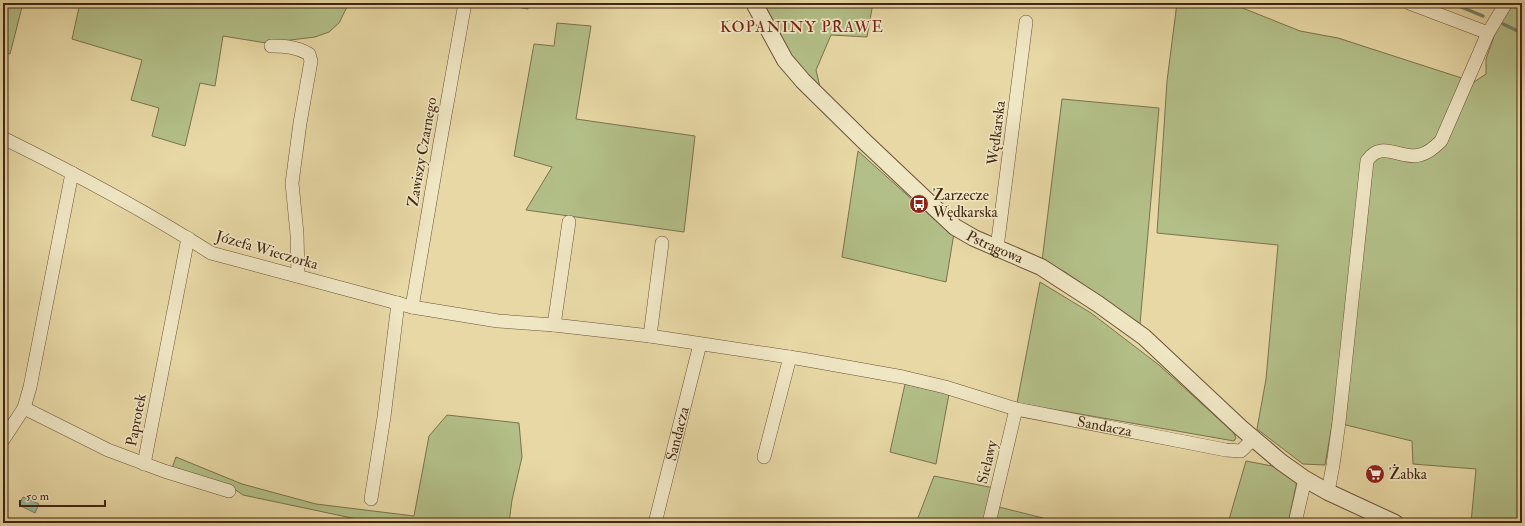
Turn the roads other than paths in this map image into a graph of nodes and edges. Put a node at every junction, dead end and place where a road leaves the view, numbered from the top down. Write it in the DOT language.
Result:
graph roads {
  1 [pos="465,3"];
  2 [pos="754,3"];
  3 [pos="1409,3"];
  4 [pos="1506,3"];
  5 [pos="1026,22"];
  6 [pos="1488,33"];
  7 [pos="271,46"];
  8 [pos="3,138"];
  9 [pos="72,173"];
  10 [pos="569,222"];
  11 [pos="188,238"];
  12 [pos="662,243"];
  13 [pos="997,248"];
  14 [pos="298,276"];
  15 [pos="398,303"];
  16 [pos="412,307"];
  17 [pos="498,321"];
  18 [pos="554,324"];
  19 [pos="650,336"];
  20 [pos="700,344"];
  21 [pos="790,357"];
  22 [pos="24,408"];
  23 [pos="1016,409"];
  24 [pos="1254,439"];
  25 [pos="3,440"];
  26 [pos="764,457"];
  27 [pos="144,464"];
  28 [pos="1305,479"];
  29 [pos="229,491"];
  30 [pos="1328,492"];
  31 [pos="371,499"];
  32 [pos="655,523"];
  33 [pos="989,523"];
  34 [pos="1295,523"];
  35 [pos="1395,523"];
  1 -- 16 [label="street, Zawiszy Czarnego"];
  2 -- 13 [label="street, Pstrągowa"];
  3 -- 6 [label="street"];
  4 -- 6 [label="street"];
  5 -- 13 [label="street, Wędkarska"];
  6 -- 30 [label="street"];
  7 -- 14 [label="street"];
  8 -- 9 [label="street, Józefa Wieczorka"];
  9 -- 11 [label="street, Józefa Wieczorka"];
  9 -- 22 [label="street"];
  10 -- 18 [label="street"];
  11 -- 14 [label="street, Józefa Wieczorka"];
  11 -- 27 [label="street, Paprotek"];
  12 -- 19 [label="street"];
  13 -- 24 [label="street, Pstrągowa"];
  14 -- 15 [label="street, Józefa Wieczorka"];
  15 -- 16 [label="street, Józefa Wieczorka"];
  15 -- 31 [label="street"];
  16 -- 17 [label="street, Józefa Wieczorka"];
  17 -- 18 [label="street, Sandacza"];
  18 -- 19 [label="street, Sandacza"];
  19 -- 20 [label="street, Sandacza"];
  20 -- 21 [label="street, Sandacza"];
  20 -- 32 [label="street, Sandacza"];
  21 -- 23 [label="street, Sandacza"];
  21 -- 26 [label="street"];
  22 -- 25 [label="street"];
  22 -- 27 [label="street, Paprotek"];
  23 -- 24 [label="street, Sandacza"];
  23 -- 33 [label="street, Sielawy"];
  24 -- 28 [label="street"];
  27 -- 29 [label="street"];
  28 -- 30 [label="street"];
  28 -- 34 [label="street"];
  30 -- 35 [label="street"];
}
